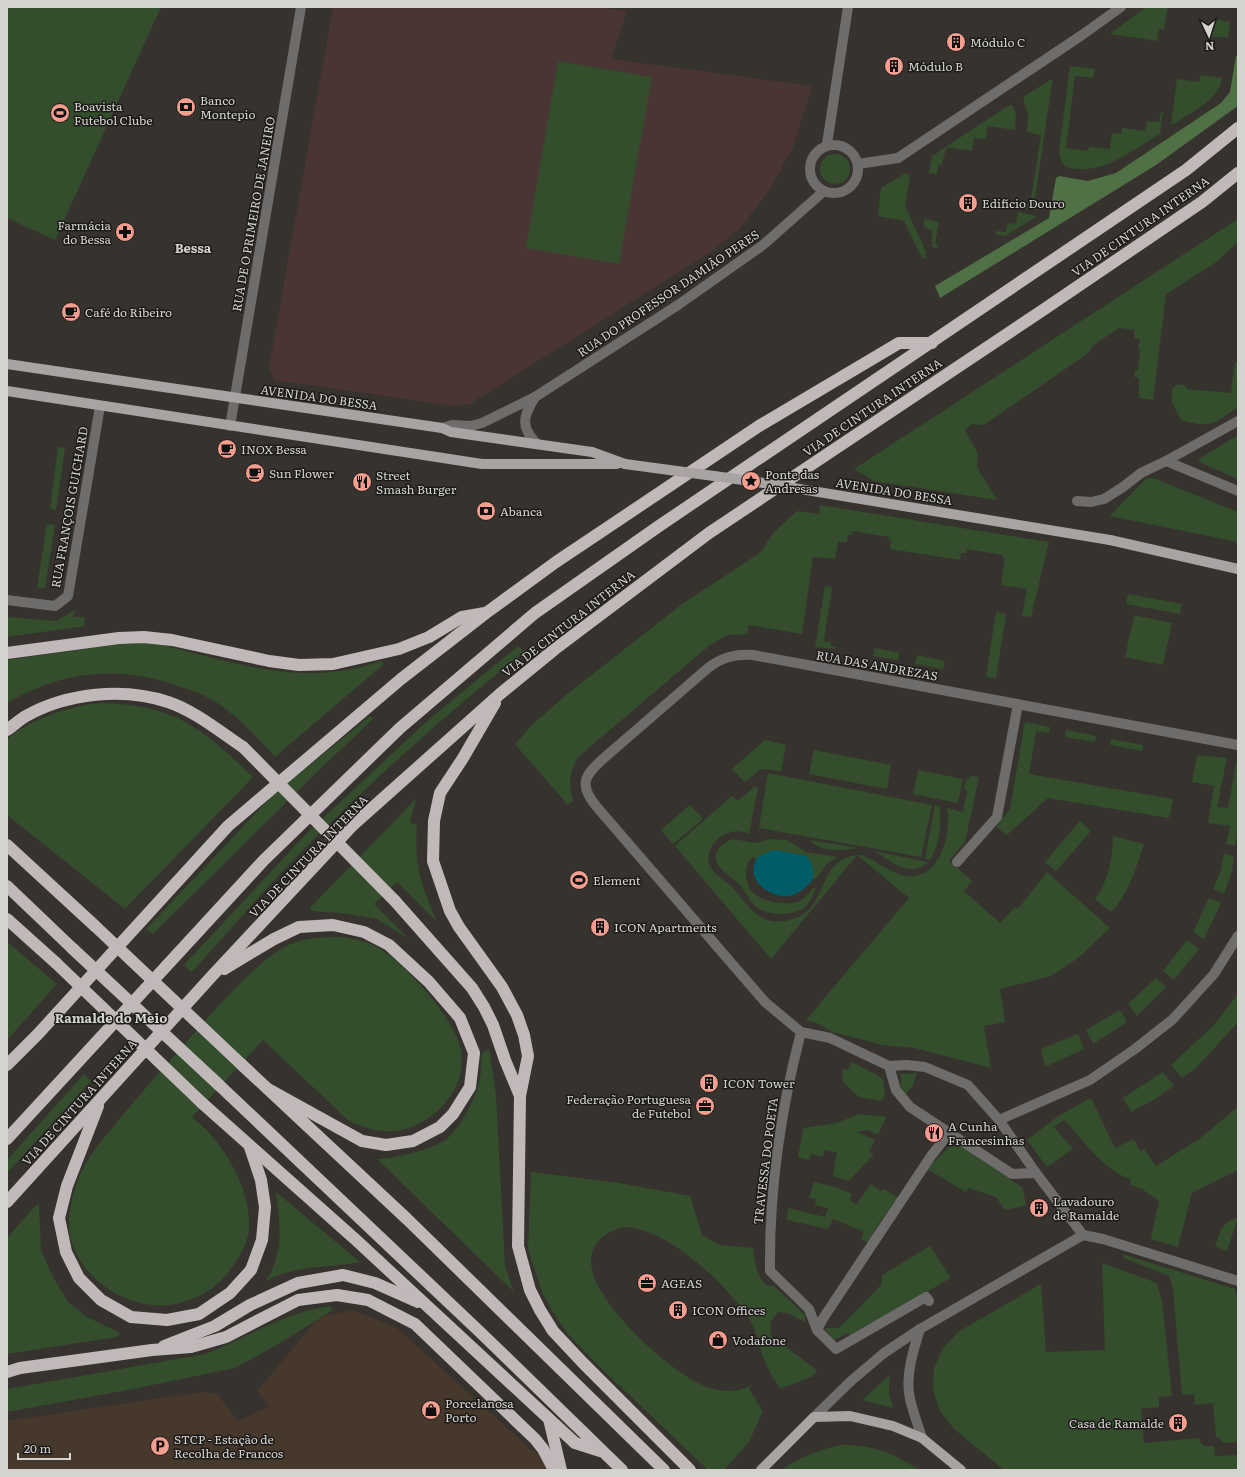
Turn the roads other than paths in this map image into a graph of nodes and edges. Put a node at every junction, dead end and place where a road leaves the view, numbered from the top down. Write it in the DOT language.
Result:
graph roads {
  1 [pos="301,7"];
  2 [pos="848,7"];
  3 [pos="1121,7"];
  4 [pos="1238,128"];
  5 [pos="827,144"];
  6 [pos="858,164"];
  7 [pos="1238,173"];
  8 [pos="824,191"];
  9 [pos="932,343"];
  10 [pos="7,364"];
  11 [pos="7,391"];
  12 [pos="535,397"];
  13 [pos="235,398"];
  14 [pos="100,406"];
  15 [pos="1238,421"];
  16 [pos="230,426"];
  17 [pos="442,428"];
  18 [pos="537,444"];
  19 [pos="1166,461"];
  20 [pos="625,464"];
  21 [pos="1238,491"];
  22 [pos="1077,501"];
  23 [pos="1238,569"];
  24 [pos="7,600"];
  25 [pos="486,613"];
  26 [pos="7,653"];
  27 [pos="500,694"];
  28 [pos="1018,704"];
  29 [pos="7,730"];
  30 [pos="1238,745"];
  31 [pos="8,846"];
  32 [pos="957,862"];
  33 [pos="7,886"];
  34 [pos="7,919"];
  35 [pos="7,927"];
  36 [pos="22,933"];
  37 [pos="1238,936"];
  38 [pos="211,977"];
  39 [pos="801,1032"];
  40 [pos="7,1065"];
  41 [pos="889,1066"];
  42 [pos="268,1089"];
  43 [pos="520,1096"];
  44 [pos="100,1100"];
  45 [pos="999,1120"];
  46 [pos="949,1133"];
  47 [pos="7,1138"];
  48 [pos="250,1146"];
  49 [pos="1036,1173"];
  50 [pos="7,1202"];
  51 [pos="1083,1235"];
  52 [pos="1238,1280"];
  53 [pos="929,1301"];
  54 [pos="426,1305"];
  55 [pos="920,1329"];
  56 [pos="817,1330"];
  57 [pos="152,1350"];
  58 [pos="7,1372"];
  59 [pos="814,1417"];
  60 [pos="549,1419"];
  61 [pos="922,1438"];
  62 [pos="642,1448"];
  63 [pos="602,1451"];
  64 [pos="554,1470"];
  65 [pos="561,1470"];
  66 [pos="622,1470"];
  67 [pos="664,1470"];
  68 [pos="682,1470"];
  69 [pos="690,1470"];
  70 [pos="761,1470"];
  71 [pos="961,1470"];
  1 -- 13 [label="street, RUA DE O PRIMEIRO DE JANEIRO"];
  2 -- 5 [label="street"];
  3 -- 6 [label="street"];
  4 -- 9 [label="highway, VIA DE CINTURA INTERNA"];
  5 -- 6 [label="street"];
  5 -- 8 [label="street"];
  6 -- 8 [label="street"];
  7 -- 27 [label="highway, VIA DE CINTURA INTERNA"];
  8 -- 12 [label="street, RUA DO PROFESSOR DAMIÃO PERES"];
  9 -- 25 [label="highway"];
  9 -- 47 [label="highway, VIA DE CINTURA INTERNA"];
  10 -- 13 [label="main road, AVENIDA DO BESSA"];
  11 -- 14 [label="main road, AVENIDA DO BESSA"];
  12 -- 17 [label="street, RUA DO PROFESSOR DAMIÃO PERES"];
  12 -- 18 [label="street, RUA DO PROFESSOR DAMIÃO PERES"];
  13 -- 16 [label="street, RUA DE O PRIMEIRO DE JANEIRO"];
  13 -- 17 [label="main road, AVENIDA DO BESSA"];
  14 -- 16 [label="main road, AVENIDA DO BESSA"];
  14 -- 24 [label="street, RUA FRANÇOIS GUICHARD"];
  15 -- 19 [label="street"];
  16 -- 20 [label="main road, AVENIDA DO BESSA"];
  17 -- 18 [label="main road, AVENIDA DO BESSA"];
  18 -- 20 [label="main road, AVENIDA DO BESSA"];
  19 -- 21 [label="street"];
  19 -- 22 [label="street"];
  20 -- 23 [label="main road, AVENIDA DO BESSA, bridge"];
  25 -- 26 [label="highway"];
  25 -- 40 [label="highway"];
  27 -- 38 [label="highway, VIA DE CINTURA INTERNA"];
  27 -- 43 [label="highway"];
  28 -- 30 [label="street, RUA DAS ANDREZAS"];
  28 -- 32 [label="street"];
  28 -- 39 [label="street, RUA DAS ANDREZAS"];
  29 -- 43 [label="highway, bridge"];
  31 -- 42 [label="highway, bridge"];
  33 -- 63 [label="highway, bridge"];
  34 -- 36 [label="highway"];
  35 -- 36 [label="highway"];
  36 -- 48 [label="highway, bridge"];
  37 -- 45 [label="street"];
  38 -- 42 [label="highway"];
  38 -- 44 [label="highway, VIA DE CINTURA INTERNA"];
  39 -- 41 [label="street"];
  39 -- 56 [label="street, TRAVESSA DO POETA"];
  41 -- 45 [label="street"];
  41 -- 46 [label="street"];
  42 -- 62 [label="highway"];
  43 -- 69 [label="highway"];
  44 -- 48 [label="highway"];
  44 -- 50 [label="highway, VIA DE CINTURA INTERNA"];
  45 -- 49 [label="street"];
  46 -- 49 [label="street"];
  46 -- 56 [label="street"];
  48 -- 54 [label="highway"];
  49 -- 51 [label="street"];
  51 -- 52 [label="street"];
  51 -- 55 [label="street"];
  53 -- 56 [label="street"];
  54 -- 57 [label="highway"];
  54 -- 60 [label="highway"];
  55 -- 59 [label="street"];
  55 -- 61 [label="street"];
  57 -- 58 [label="highway"];
  57 -- 64 [label="highway"];
  59 -- 61 [label="main road"];
  59 -- 70 [label="main road"];
  60 -- 63 [label="highway"];
  60 -- 65 [label="highway"];
  61 -- 71 [label="main road"];
  62 -- 67 [label="highway"];
  62 -- 68 [label="highway"];
  63 -- 66 [label="highway"];
}
